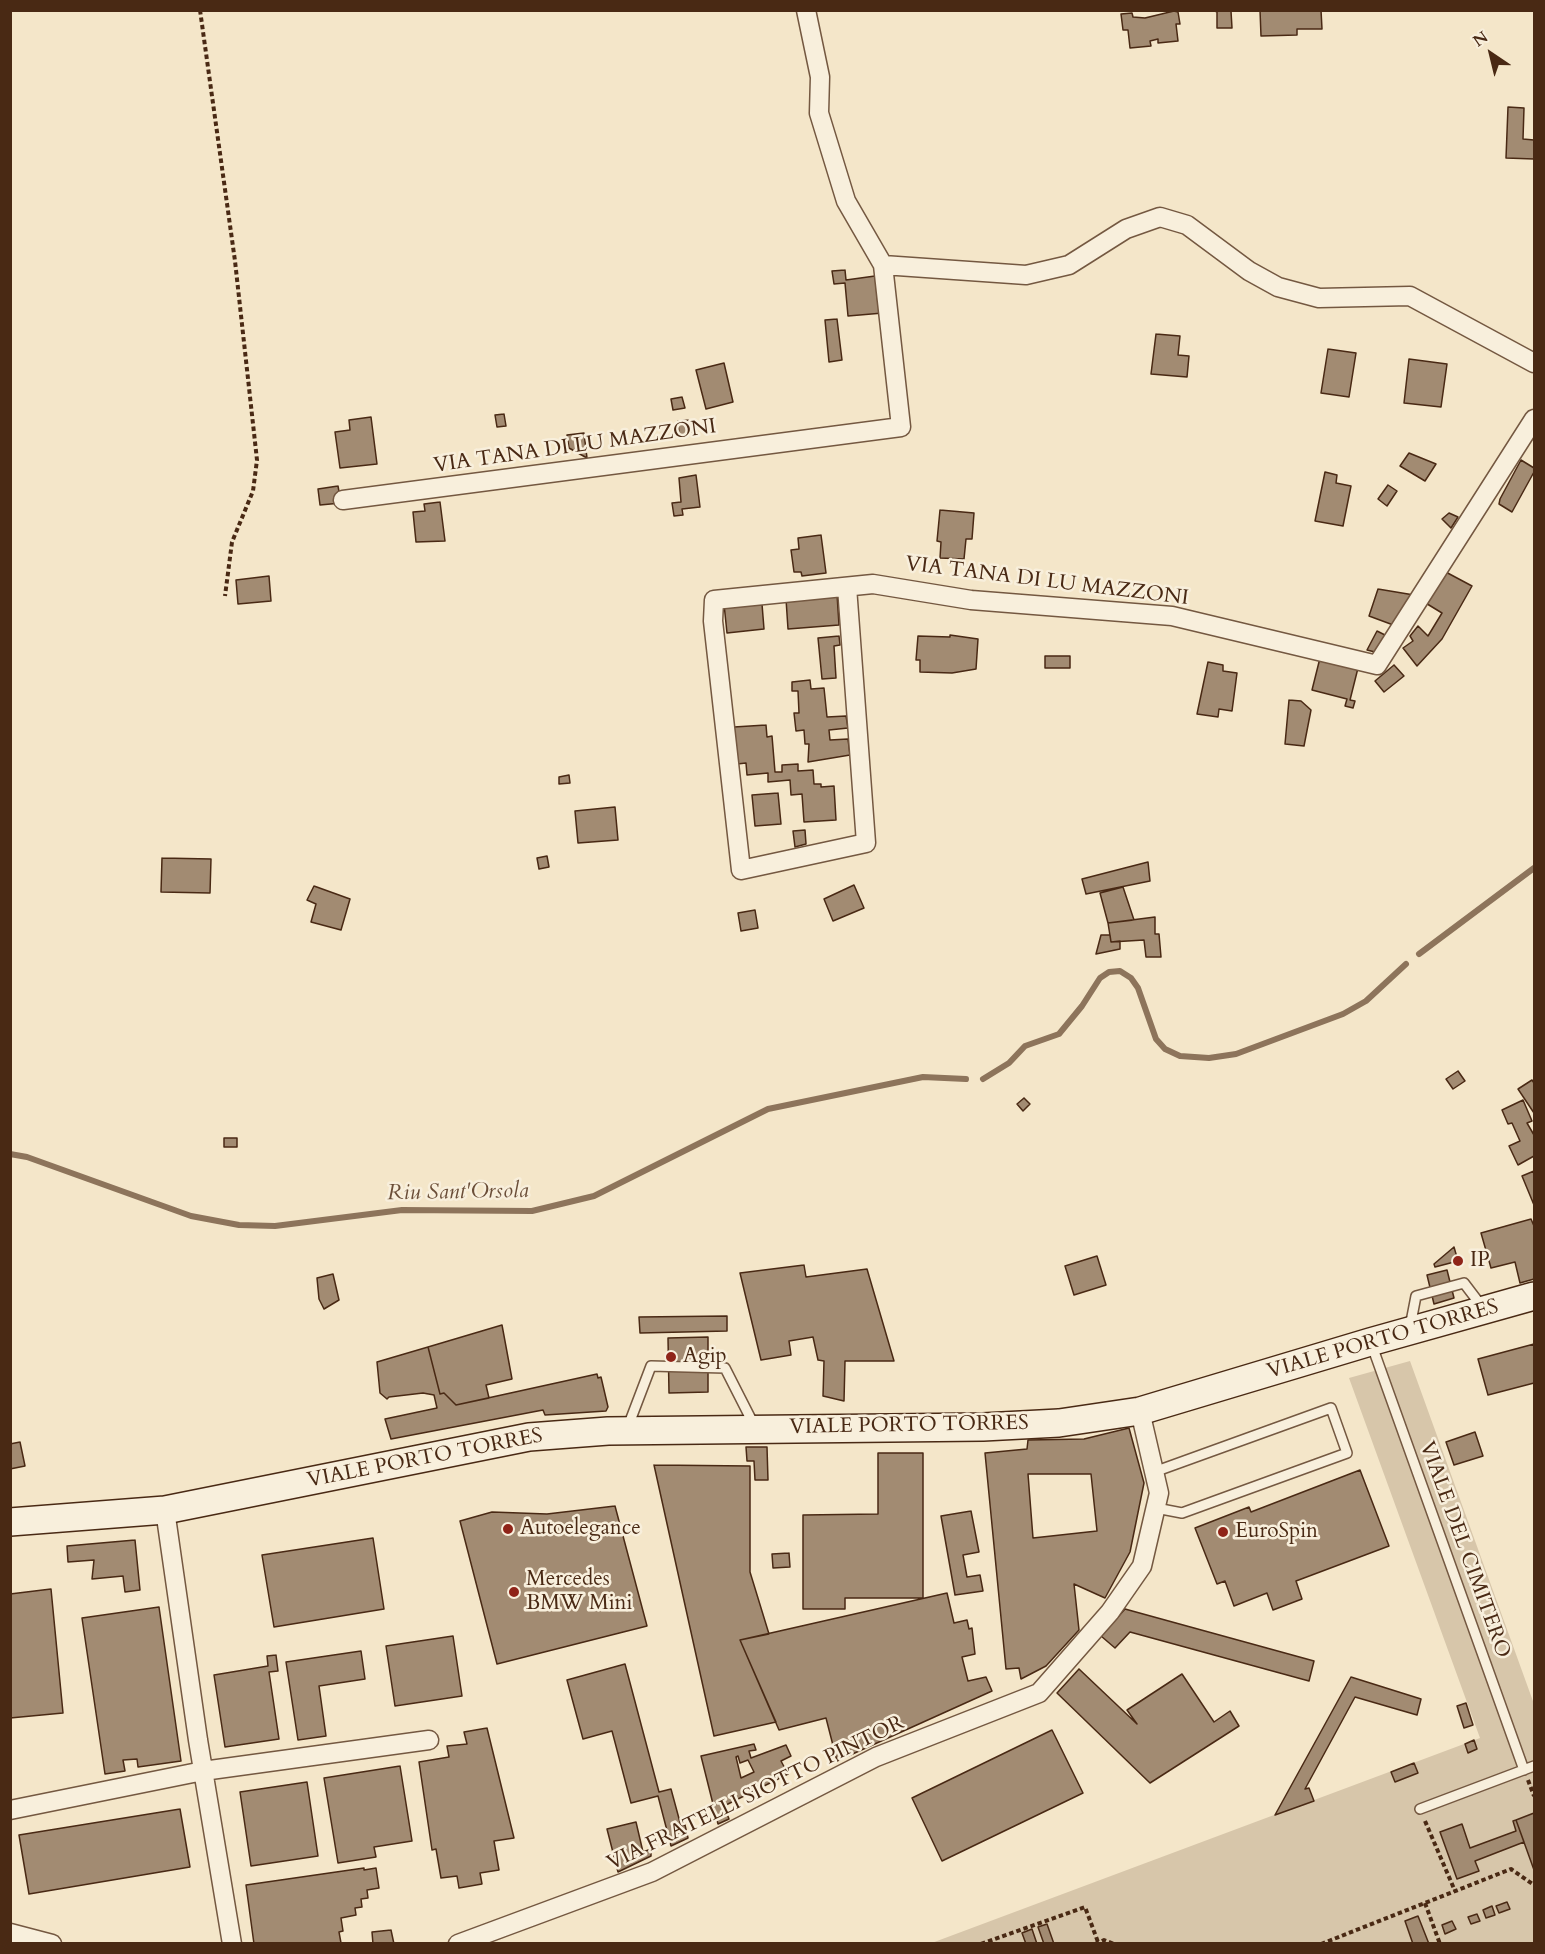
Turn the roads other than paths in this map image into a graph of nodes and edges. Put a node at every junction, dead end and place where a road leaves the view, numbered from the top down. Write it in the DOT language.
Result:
graph roads {
  1 [pos="806,10"];
  2 [pos="883,265"];
  3 [pos="1534,363"];
  4 [pos="1534,418"];
  5 [pos="344,500"];
  6 [pos="847,587"];
  7 [pos="1534,1296"];
  8 [pos="1370,1342"];
  9 [pos="1140,1411"];
  10 [pos="756,1430"];
  11 [pos="626,1431"];
  12 [pos="1154,1472"];
  13 [pos="271,1488"];
  14 [pos="10,1503"];
  15 [pos="1155,1509"];
  16 [pos="165,1510"];
  17 [pos="10,1522"];
  18 [pos="429,1740"];
  19 [pos="1534,1766"];
  20 [pos="1524,1770"];
  21 [pos="203,1771"];
  22 [pos="10,1809"];
  23 [pos="1420,1809"];
  24 [pos="10,1933"];
  25 [pos="52,1944"];
  26 [pos="232,1944"];
  27 [pos="458,1944"];
  1 -- 2 [label="street, VIA TANA DI LU MAZZONI"];
  2 -- 3 [label="street"];
  2 -- 5 [label="street, VIA TANA DI LU MAZZONI"];
  4 -- 6 [label="street, VIA TANA DI LU MAZZONI"];
  6 -- 6 [label="street, VIA TANA DI LU MAZZONI"];
  7 -- 8 [label="main road, VIALE PORTO TORRES"];
  8 -- 9 [label="main road, VIALE PORTO TORRES"];
  8 -- 20 [label="lane, VIALE DEL CIMITERO"];
  9 -- 10 [label="main road, VIALE PORTO TORRES"];
  9 -- 12 [label="street, VIA FRATELLI SIOTTO PINTOR"];
  10 -- 11 [label="main road, VIALE PORTO TORRES"];
  10 -- 11 [label="lane"];
  11 -- 13 [label="main road, VIALE PORTO TORRES"];
  12 -- 15 [label="street, VIA FRATELLI SIOTTO PINTOR"];
  12 -- 15 [label="lane"];
  13 -- 14 [label="main road, VIALE PORTO TORRES"];
  13 -- 16 [label="main road, VIALE PORTO TORRES"];
  15 -- 27 [label="street, VIA FRATELLI SIOTTO PINTOR"];
  16 -- 17 [label="main road, VIALE PORTO TORRES"];
  16 -- 21 [label="street"];
  18 -- 21 [label="street"];
  19 -- 20 [label="lane"];
  20 -- 23 [label="lane"];
  21 -- 22 [label="street"];
  21 -- 26 [label="street"];
  24 -- 25 [label="street"];
}
